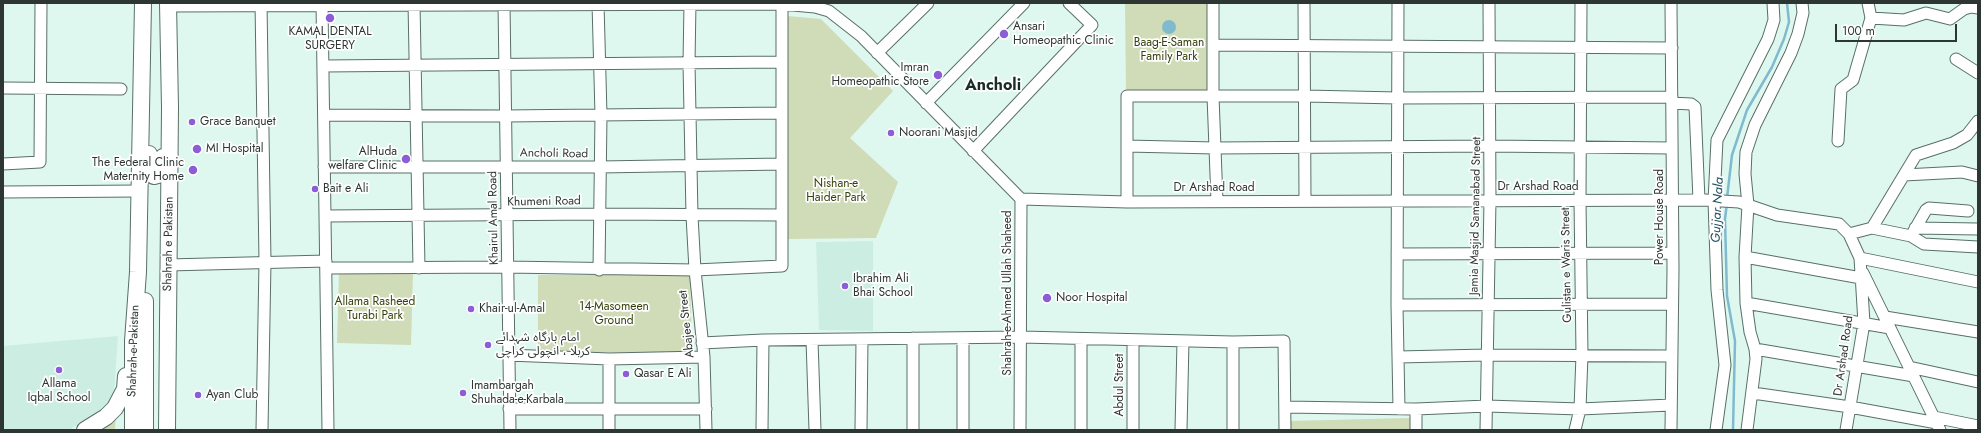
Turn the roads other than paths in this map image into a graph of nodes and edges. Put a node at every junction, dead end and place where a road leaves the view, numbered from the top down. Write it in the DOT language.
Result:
graph roads {
  1 [pos="41,3"];
  2 [pos="143,3"];
  3 [pos="690,3"];
  4 [pos="928,3"];
  5 [pos="1024,3"];
  6 [pos="1069,3"];
  7 [pos="1213,3"];
  8 [pos="1304,3"];
  9 [pos="1398,3"];
  10 [pos="1489,3"];
  11 [pos="1581,3"];
  12 [pos="1671,3"];
  13 [pos="1773,3"];
  14 [pos="1802,3"];
  15 [pos="1868,3"];
  16 [pos="168,4"];
  17 [pos="262,4"];
  18 [pos="322,4"];
  19 [pos="414,4"];
  20 [pos="504,4"];
  21 [pos="598,4"];
  22 [pos="783,4"];
  23 [pos="1978,8"];
  24 [pos="1871,18"];
  25 [pos="1214,45"];
  26 [pos="1304,45"];
  27 [pos="1490,46"];
  28 [pos="1582,46"];
  29 [pos="1398,47"];
  30 [pos="1672,48"];
  31 [pos="877,53"];
  32 [pos="1956,59"];
  33 [pos="782,62"];
  34 [pos="689,63"];
  35 [pos="415,64"];
  36 [pos="599,64"];
  37 [pos="505,65"];
  38 [pos="323,66"];
  39 [pos="1978,73"];
  40 [pos="142,81"];
  41 [pos="3,88"];
  42 [pos="41,88"];
  43 [pos="121,88"];
  44 [pos="1214,96"];
  45 [pos="1305,96"];
  46 [pos="1490,97"];
  47 [pos="1581,97"];
  48 [pos="1398,98"];
  49 [pos="1672,100"];
  50 [pos="926,103"];
  51 [pos="170,108"];
  52 [pos="782,113"];
  53 [pos="691,114"];
  54 [pos="324,115"];
  55 [pos="601,115"];
  56 [pos="505,116"];
  57 [pos="416,117"];
  58 [pos="1978,121"];
  59 [pos="1838,141"];
  60 [pos="1127,146"];
  61 [pos="1490,146"];
  62 [pos="1305,147"];
  63 [pos="1397,147"];
  64 [pos="1581,147"];
  65 [pos="1215,148"];
  66 [pos="1672,148"];
  67 [pos="973,151"];
  68 [pos="3,164"];
  69 [pos="782,164"];
  70 [pos="417,166"];
  71 [pos="506,166"];
  72 [pos="692,166"];
  73 [pos="324,167"];
  74 [pos="600,167"];
  75 [pos="1904,175"];
  76 [pos="1978,176"];
  77 [pos="140,191"];
  78 [pos="3,192"];
  79 [pos="1021,199"];
  80 [pos="1490,200"];
  81 [pos="1580,200"];
  82 [pos="1672,200"];
  83 [pos="1699,200"];
  84 [pos="1217,201"];
  85 [pos="1305,201"];
  86 [pos="1397,201"];
  87 [pos="1723,201"];
  88 [pos="1127,202"];
  89 [pos="1748,205"];
  90 [pos="1968,211"];
  91 [pos="599,214"];
  92 [pos="782,215"];
  93 [pos="325,216"];
  94 [pos="418,216"];
  95 [pos="507,216"];
  96 [pos="692,216"];
  97 [pos="1872,228"];
  98 [pos="1978,228"];
  99 [pos="1913,232"];
  100 [pos="1849,234"];
  101 [pos="1978,247"];
  102 [pos="1580,253"];
  103 [pos="1673,253"];
  104 [pos="1397,254"];
  105 [pos="1489,254"];
  106 [pos="1745,257"];
  107 [pos="265,262"];
  108 [pos="1860,263"];
  109 [pos="326,265"];
  110 [pos="168,266"];
  111 [pos="507,267"];
  112 [pos="419,268"];
  113 [pos="598,270"];
  114 [pos="695,270"];
  115 [pos="138,272"];
  116 [pos="1861,278"];
  117 [pos="1978,282"];
  118 [pos="1746,303"];
  119 [pos="1581,304"];
  120 [pos="1672,304"];
  121 [pos="1397,305"];
  122 [pos="1488,305"];
  123 [pos="1885,317"];
  124 [pos="1864,323"];
  125 [pos="1890,328"];
  126 [pos="1978,332"];
  127 [pos="1021,337"];
  128 [pos="913,338"];
  129 [pos="963,338"];
  130 [pos="862,339"];
  131 [pos="1081,339"];
  132 [pos="763,340"];
  133 [pos="812,340"];
  134 [pos="1133,340"];
  135 [pos="133,341"];
  136 [pos="1183,342"];
  137 [pos="1232,342"];
  138 [pos="702,344"];
  139 [pos="1755,349"];
  140 [pos="508,355"];
  141 [pos="1487,355"];
  142 [pos="1582,355"];
  143 [pos="1671,356"];
  144 [pos="704,357"];
  145 [pos="1398,357"];
  146 [pos="609,359"];
  147 [pos="1857,365"];
  148 [pos="1911,371"];
  149 [pos="1978,382"];
  150 [pos="1753,393"];
  151 [pos="1671,405"];
  152 [pos="1486,406"];
  153 [pos="1285,407"];
  154 [pos="1850,407"];
  155 [pos="509,409"];
  156 [pos="706,409"];
  157 [pos="1399,409"];
  158 [pos="1416,409"];
  159 [pos="1580,409"];
  160 [pos="609,410"];
  161 [pos="1937,423"];
  162 [pos="1978,426"];
  163 [pos="85,430"];
  164 [pos="133,430"];
  165 [pos="145,430"];
  166 [pos="167,430"];
  167 [pos="262,430"];
  168 [pos="328,430"];
  169 [pos="510,430"];
  170 [pos="609,430"];
  171 [pos="706,430"];
  172 [pos="762,430"];
  173 [pos="815,430"];
  174 [pos="861,430"];
  175 [pos="913,430"];
  176 [pos="963,430"];
  177 [pos="1020,430"];
  178 [pos="1081,430"];
  179 [pos="1133,430"];
  180 [pos="1181,430"];
  181 [pos="1233,430"];
  182 [pos="1285,430"];
  183 [pos="1416,430"];
  184 [pos="1486,430"];
  185 [pos="1575,430"];
  186 [pos="1671,430"];
  187 [pos="1716,430"];
  188 [pos="1747,430"];
  189 [pos="1846,430"];
  1 -- 42 [label="street"];
  2 -- 40 [label="highway"];
  3 -- 21 [label="street, Shahrah-e-Ahmed Ullah Shaheed"];
  3 -- 22 [label="street, Shahrah-e-Ahmed Ullah Shaheed"];
  3 -- 34 [label="street, Abajee Street"];
  4 -- 31 [label="street"];
  5 -- 50 [label="street"];
  6 -- 67 [label="street"];
  7 -- 25 [label="street"];
  8 -- 26 [label="street"];
  9 -- 29 [label="street"];
  10 -- 27 [label="street, Jamia Masjid Samanabad Street"];
  11 -- 28 [label="street, Gulistan e Waris Street"];
  12 -- 30 [label="street, Power House Road"];
  13 -- 87 [label="street"];
  14 -- 89 [label="street"];
  15 -- 24 [label="street"];
  16 -- 17 [label="street, Shahrah-e-Ahmed Ullah Shaheed"];
  16 -- 51 [label="highway, Shahrah e Pakistan"];
  17 -- 18 [label="street, Shahrah-e-Ahmed Ullah Shaheed"];
  17 -- 107 [label="street"];
  18 -- 19 [label="street, Shahrah-e-Ahmed Ullah Shaheed"];
  18 -- 38 [label="street"];
  19 -- 20 [label="street, Shahrah-e-Ahmed Ullah Shaheed"];
  19 -- 35 [label="street"];
  20 -- 21 [label="street, Shahrah-e-Ahmed Ullah Shaheed"];
  20 -- 37 [label="street, Khairul Amal Road"];
  21 -- 36 [label="street"];
  22 -- 31 [label="street, Shahrah-e-Ahmed Ullah Shaheed"];
  22 -- 33 [label="street"];
  23 -- 24 [label="street"];
  24 -- 59 [label="street"];
  25 -- 26 [label="street"];
  25 -- 44 [label="street"];
  26 -- 29 [label="street"];
  26 -- 45 [label="street"];
  27 -- 28 [label="street"];
  27 -- 29 [label="street"];
  27 -- 46 [label="street, Jamia Masjid Samanabad Street"];
  28 -- 30 [label="street"];
  28 -- 47 [label="street, Gulistan e Waris Street"];
  29 -- 48 [label="street"];
  30 -- 49 [label="street, Power House Road"];
  31 -- 50 [label="street, Shahrah-e-Ahmed Ullah Shaheed"];
  32 -- 39 [label="street"];
  33 -- 34 [label="street"];
  33 -- 52 [label="street"];
  34 -- 36 [label="street"];
  34 -- 53 [label="street, Abajee Street"];
  35 -- 37 [label="street"];
  35 -- 38 [label="street"];
  35 -- 57 [label="street"];
  36 -- 37 [label="street"];
  36 -- 55 [label="street"];
  37 -- 56 [label="street, Khairul Amal Road"];
  38 -- 54 [label="street"];
  40 -- 51 [label="highway"];
  40 -- 77 [label="highway"];
  41 -- 42 [label="street"];
  42 -- 43 [label="street"];
  42 -- 68 [label="street"];
  44 -- 45 [label="street"];
  44 -- 60 [label="street"];
  44 -- 65 [label="street"];
  45 -- 48 [label="street"];
  45 -- 62 [label="street"];
  46 -- 47 [label="street"];
  46 -- 48 [label="street"];
  46 -- 61 [label="street, Jamia Masjid Samanabad Street"];
  47 -- 49 [label="street"];
  47 -- 64 [label="street, Gulistan e Waris Street"];
  48 -- 63 [label="street"];
  49 -- 66 [label="street, Power House Road"];
  49 -- 83 [label="street"];
  50 -- 67 [label="street, Shahrah-e-Ahmed Ullah Shaheed"];
  51 -- 110 [label="highway, Shahrah e Pakistan"];
  52 -- 53 [label="street"];
  52 -- 69 [label="street"];
  53 -- 55 [label="street"];
  53 -- 72 [label="street, Abajee Street"];
  54 -- 57 [label="street"];
  54 -- 73 [label="street"];
  55 -- 56 [label="street"];
  55 -- 74 [label="street"];
  56 -- 57 [label="street"];
  56 -- 71 [label="street, Khairul Amal Road"];
  57 -- 70 [label="street"];
  58 -- 75 [label="street"];
  60 -- 65 [label="street"];
  60 -- 88 [label="street"];
  61 -- 63 [label="street"];
  61 -- 64 [label="street"];
  61 -- 80 [label="street, Jamia Masjid Samanabad Street"];
  62 -- 63 [label="street"];
  62 -- 65 [label="street"];
  62 -- 85 [label="street"];
  63 -- 86 [label="street"];
  64 -- 66 [label="street"];
  64 -- 81 [label="street, Gulistan e Waris Street"];
  65 -- 84 [label="street"];
  66 -- 82 [label="street, Power House Road"];
  67 -- 79 [label="street, Shahrah-e-Ahmed Ullah Shaheed"];
  69 -- 72 [label="street, Ancholi Road"];
  69 -- 92 [label="street"];
  70 -- 71 [label="street, Ancholi Road"];
  70 -- 73 [label="street, Ancholi Road"];
  70 -- 94 [label="street"];
  71 -- 74 [label="street, Ancholi Road"];
  71 -- 95 [label="street, Khairul Amal Road"];
  72 -- 74 [label="street, Ancholi Road"];
  72 -- 96 [label="street, Abajee Street"];
  73 -- 93 [label="street"];
  74 -- 91 [label="street"];
  75 -- 76 [label="street"];
  75 -- 97 [label="street"];
  77 -- 78 [label="street"];
  77 -- 115 [label="highway"];
  79 -- 88 [label="street, Dr Arshad Road"];
  79 -- 127 [label="street, Shahrah-e-Ahmed Ullah Shaheed"];
  80 -- 81 [label="street, Dr Arshad Road"];
  80 -- 86 [label="street, Dr Arshad Road"];
  80 -- 105 [label="street, Jamia Masjid Samanabad Street"];
  81 -- 82 [label="street, Dr Arshad Road"];
  81 -- 102 [label="street, Gulistan e Waris Street"];
  82 -- 83 [label="street, Dr Arshad Road"];
  82 -- 103 [label="street, Power House Road"];
  83 -- 87 [label="street, Dr Arshad Road"];
  84 -- 85 [label="street, Dr Arshad Road"];
  84 -- 88 [label="street, Dr Arshad Road"];
  85 -- 86 [label="street, Dr Arshad Road"];
  86 -- 104 [label="street"];
  87 -- 89 [label="street, Dr Arshad Road"];
  87 -- 187 [label="street"];
  89 -- 100 [label="street, Dr Arshad Road"];
  89 -- 106 [label="street"];
  90 -- 99 [label="street"];
  91 -- 95 [label="street, Khumeni Road"];
  91 -- 96 [label="street, Khumeni Road"];
  91 -- 113 [label="street"];
  92 -- 96 [label="street, Khumeni Road"];
  92 -- 114 [label="street"];
  93 -- 94 [label="street, Khumeni Road"];
  93 -- 109 [label="street"];
  94 -- 95 [label="street, Khumeni Road"];
  94 -- 112 [label="street"];
  95 -- 111 [label="street, Khairul Amal Road"];
  96 -- 114 [label="street, Abajee Street"];
  97 -- 99 [label="street"];
  97 -- 100 [label="street"];
  98 -- 99 [label="street"];
  99 -- 101 [label="street"];
  100 -- 108 [label="street, Dr Arshad Road"];
  102 -- 103 [label="street"];
  102 -- 105 [label="street"];
  102 -- 119 [label="street, Gulistan e Waris Street"];
  103 -- 120 [label="street, Power House Road"];
  104 -- 105 [label="street"];
  104 -- 121 [label="street"];
  105 -- 122 [label="street, Jamia Masjid Samanabad Street"];
  106 -- 116 [label="street"];
  106 -- 118 [label="street"];
  107 -- 109 [label="street"];
  107 -- 110 [label="street"];
  107 -- 167 [label="street"];
  108 -- 116 [label="street, Dr Arshad Road"];
  108 -- 117 [label="street"];
  108 -- 123 [label="street"];
  109 -- 112 [label="street"];
  109 -- 168 [label="street"];
  110 -- 166 [label="highway, Shahrah e Pakistan"];
  111 -- 112 [label="street"];
  111 -- 113 [label="street"];
  111 -- 140 [label="street, Khairul Amal Road"];
  113 -- 114 [label="street"];
  114 -- 138 [label="street, Abajee Street"];
  115 -- 135 [label="highway, Shahrah-e-Pakistan"];
  115 -- 165 [label="highway"];
  116 -- 124 [label="street, Dr Arshad Road"];
  118 -- 124 [label="street"];
  118 -- 139 [label="street"];
  119 -- 120 [label="street"];
  119 -- 122 [label="street"];
  119 -- 142 [label="street, Gulistan e Waris Street"];
  120 -- 143 [label="street, Power House Road"];
  121 -- 122 [label="street"];
  121 -- 145 [label="street"];
  122 -- 141 [label="street, Jamia Masjid Samanabad Street"];
  123 -- 125 [label="street"];
  123 -- 126 [label="street"];
  124 -- 125 [label="street"];
  124 -- 147 [label="street, Dr Arshad Road"];
  125 -- 148 [label="street"];
  127 -- 129 [label="street"];
  127 -- 131 [label="street"];
  127 -- 177 [label="street, Shahrah-e-Ahmed Ullah Shaheed"];
  128 -- 129 [label="street"];
  128 -- 130 [label="street"];
  128 -- 175 [label="street"];
  129 -- 176 [label="street"];
  130 -- 133 [label="street"];
  130 -- 174 [label="street"];
  131 -- 134 [label="street"];
  131 -- 178 [label="street"];
  132 -- 133 [label="street"];
  132 -- 138 [label="street"];
  132 -- 172 [label="street"];
  133 -- 173 [label="street"];
  134 -- 136 [label="street"];
  134 -- 179 [label="street, Abdul Street"];
  135 -- 163 [label="highway"];
  135 -- 164 [label="highway, Shahrah-e-Pakistan"];
  136 -- 137 [label="street"];
  136 -- 180 [label="street"];
  137 -- 153 [label="street"];
  137 -- 181 [label="street"];
  138 -- 144 [label="street, Abajee Street"];
  139 -- 147 [label="street"];
  139 -- 150 [label="street"];
  140 -- 146 [label="street"];
  140 -- 155 [label="street, Khairul Amal Road"];
  141 -- 142 [label="street"];
  141 -- 145 [label="street"];
  141 -- 152 [label="street, Jamia Masjid Samanabad Street"];
  142 -- 143 [label="street"];
  142 -- 159 [label="street, Gulistan e Waris Street"];
  143 -- 151 [label="street, Power House Road"];
  144 -- 146 [label="street"];
  144 -- 156 [label="street, Abajee Street"];
  145 -- 157 [label="street"];
  146 -- 160 [label="street"];
  147 -- 148 [label="street"];
  147 -- 154 [label="street, Dr Arshad Road"];
  148 -- 149 [label="street"];
  148 -- 161 [label="street"];
  150 -- 154 [label="street"];
  150 -- 188 [label="street"];
  151 -- 159 [label="street"];
  151 -- 186 [label="street, Power House Road"];
  152 -- 158 [label="street"];
  152 -- 159 [label="street"];
  152 -- 184 [label="street, Jamia Masjid Samanabad Street"];
  153 -- 157 [label="street"];
  153 -- 182 [label="street"];
  154 -- 161 [label="street"];
  154 -- 189 [label="street, Dr Arshad Road"];
  155 -- 160 [label="street"];
  155 -- 169 [label="street, Khairul Amal Road"];
  156 -- 160 [label="street"];
  156 -- 171 [label="street, Abajee Street"];
  157 -- 158 [label="street"];
  158 -- 183 [label="street"];
  159 -- 185 [label="street, Gulistan e Waris Street"];
  160 -- 170 [label="street"];
  161 -- 162 [label="street"];
}
